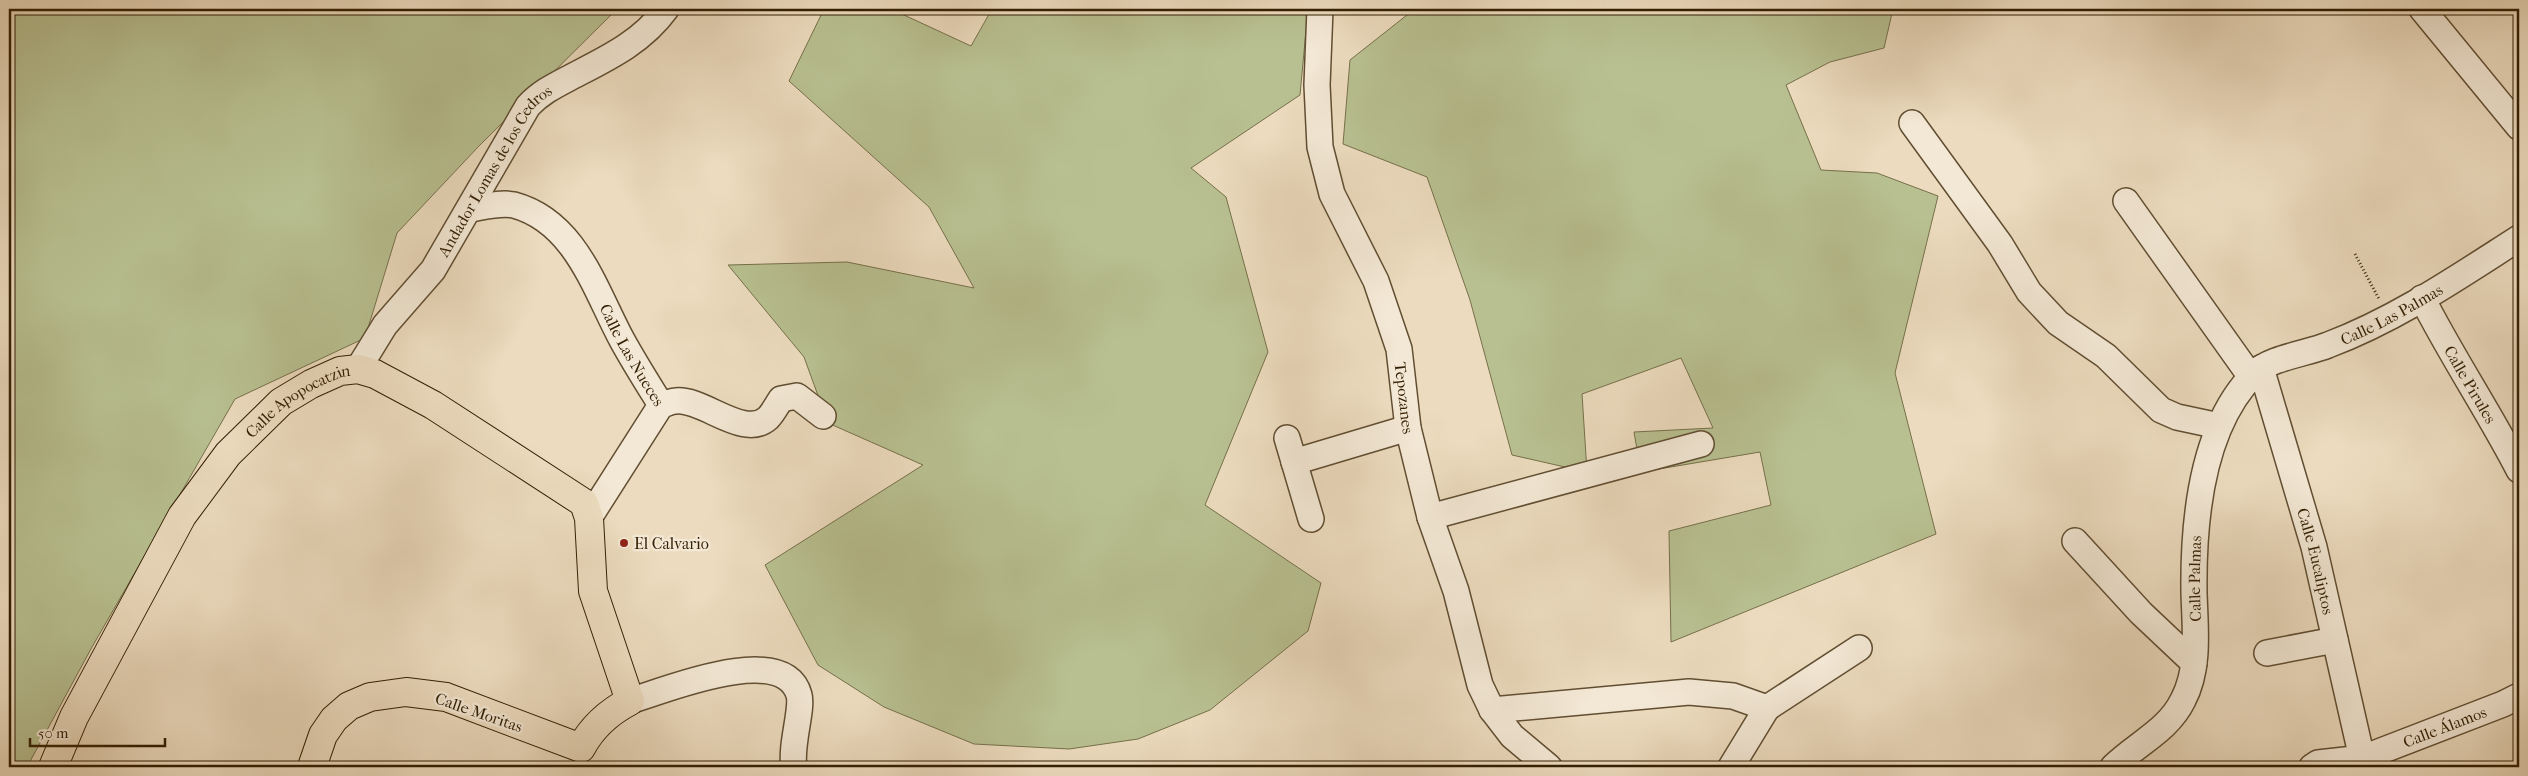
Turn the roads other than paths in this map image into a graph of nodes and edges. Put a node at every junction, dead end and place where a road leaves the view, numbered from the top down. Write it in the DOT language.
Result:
graph roads {
  1 [pos="666,9"];
  2 [pos="1320,9"];
  3 [pos="2422,9"];
  4 [pos="1912,123"];
  5 [pos="2519,127"];
  6 [pos="2126,201"];
  7 [pos="469,209"];
  8 [pos="2519,238"];
  9 [pos="2422,298"];
  10 [pos="358,369"];
  11 [pos="2256,372"];
  12 [pos="661,405"];
  13 [pos="823,416"];
  14 [pos="2219,426"];
  15 [pos="1408,428"];
  16 [pos="1287,438"];
  17 [pos="1701,444"];
  18 [pos="1294,462"];
  19 [pos="2519,470"];
  20 [pos="1430,517"];
  21 [pos="589,518"];
  22 [pos="1311,519"];
  23 [pos="2075,541"];
  24 [pos="2335,640"];
  25 [pos="1859,648"];
  26 [pos="2267,653"];
  27 [pos="2194,663"];
  28 [pos="2519,696"];
  29 [pos="630,700"];
  30 [pos="1767,708"];
  31 [pos="1492,710"];
  32 [pos="580,758"];
  33 [pos="2363,763"];
  34 [pos="53,767"];
  35 [pos="312,767"];
  36 [pos="794,767"];
  37 [pos="1549,767"];
  38 [pos="1731,767"];
  39 [pos="2113,767"];
  40 [pos="2312,767"];
  1 -- 7 [label="street, Andador Lomas de los Cedros"];
  2 -- 15 [label="street, Tepozanes"];
  3 -- 5 [label="street"];
  4 -- 14 [label="street"];
  6 -- 11 [label="street, Calle Eucaliptos"];
  7 -- 10 [label="street, Andador Lomas de los Cedros"];
  7 -- 12 [label="street, Calle Las Nueces"];
  8 -- 9 [label="street, Calle Las Palmas"];
  9 -- 11 [label="street, Calle Las Palmas"];
  9 -- 19 [label="street, Calle Pirules"];
  10 -- 21 [label="main road, Calle Apopocatzin"];
  10 -- 34 [label="main road, Calle Apopocatzin"];
  11 -- 14 [label="street, Calle Palmas"];
  11 -- 24 [label="street, Calle Eucaliptos"];
  12 -- 13 [label="street, Calle Las Nueces"];
  12 -- 21 [label="street"];
  14 -- 27 [label="street, Calle Palmas"];
  15 -- 18 [label="street"];
  15 -- 20 [label="street, Tepozanes"];
  16 -- 18 [label="street"];
  17 -- 20 [label="street"];
  18 -- 22 [label="street"];
  20 -- 31 [label="street, Tepozanes"];
  21 -- 29 [label="main road, Calle Apopocatzin"];
  23 -- 27 [label="street"];
  24 -- 26 [label="street"];
  24 -- 33 [label="street, Calle Eucaliptos"];
  25 -- 30 [label="street"];
  27 -- 39 [label="street, Calle Palmas"];
  28 -- 33 [label="street, Calle Álamos"];
  29 -- 32 [label="main road, Calle Moritas"];
  29 -- 36 [label="street"];
  30 -- 31 [label="street"];
  30 -- 38 [label="street"];
  31 -- 37 [label="street, Tepozanes"];
  32 -- 35 [label="main road, Calle Moritas"];
  33 -- 40 [label="street, Calle Álamos"];
}
